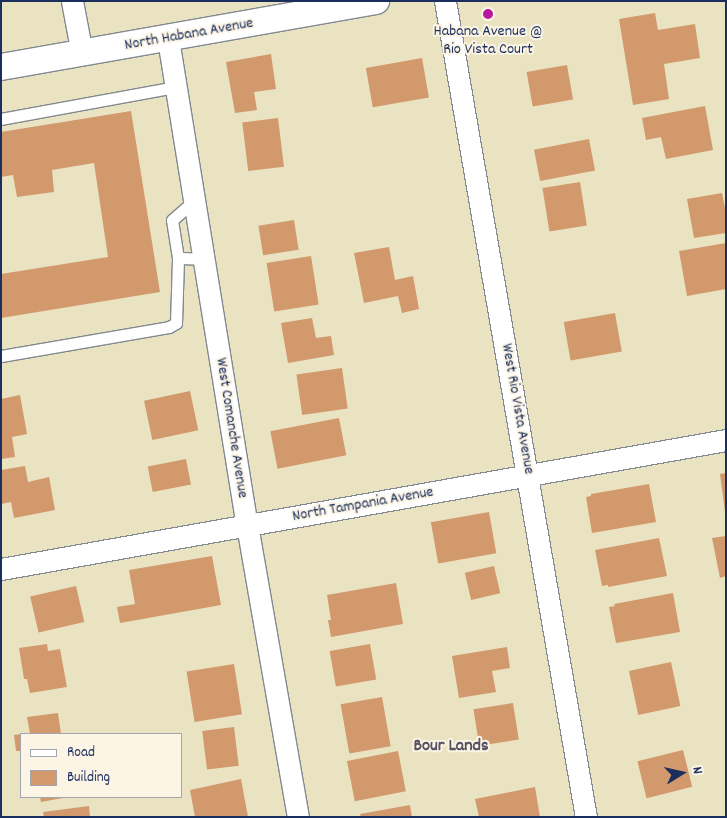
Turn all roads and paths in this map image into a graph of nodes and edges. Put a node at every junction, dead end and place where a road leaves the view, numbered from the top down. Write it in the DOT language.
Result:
graph roads {
  1 [pos="72,1"];
  2 [pos="376,1"];
  3 [pos="445,1"];
  4 [pos="168,39"];
  5 [pos="82,54"];
  6 [pos="1,67"];
  7 [pos="176,87"];
  8 [pos="1,119"];
  9 [pos="194,201"];
  10 [pos="178,258"];
  11 [pos="204,259"];
  12 [pos="1,356"];
  13 [pos="726,440"];
  14 [pos="528,475"];
  15 [pos="247,525"];
  16 [pos="1,569"];
  17 [pos="298,817"];
  18 [pos="586,817"];
  1 -- 5 [label="street"];
  2 -- 4 [label="street, North Habana Avenue"];
  3 -- 14 [label="street, West Rio Vista Avenue"];
  4 -- 5 [label="street, North Habana Avenue"];
  4 -- 7 [label="street, West Comanche Avenue"];
  5 -- 6 [label="street, North Habana Avenue"];
  7 -- 8 [label="lane"];
  7 -- 9 [label="street, West Comanche Avenue"];
  9 -- 10 [label="lane"];
  9 -- 11 [label="street, West Comanche Avenue"];
  10 -- 11 [label="lane"];
  10 -- 12 [label="lane"];
  11 -- 15 [label="street, West Comanche Avenue"];
  13 -- 14 [label="street, North Tampania Avenue"];
  14 -- 15 [label="street, North Tampania Avenue"];
  14 -- 18 [label="street, West Rio Vista Avenue"];
  15 -- 16 [label="street, North Tampania Avenue"];
  15 -- 17 [label="street, West Comanche Avenue"];
}
